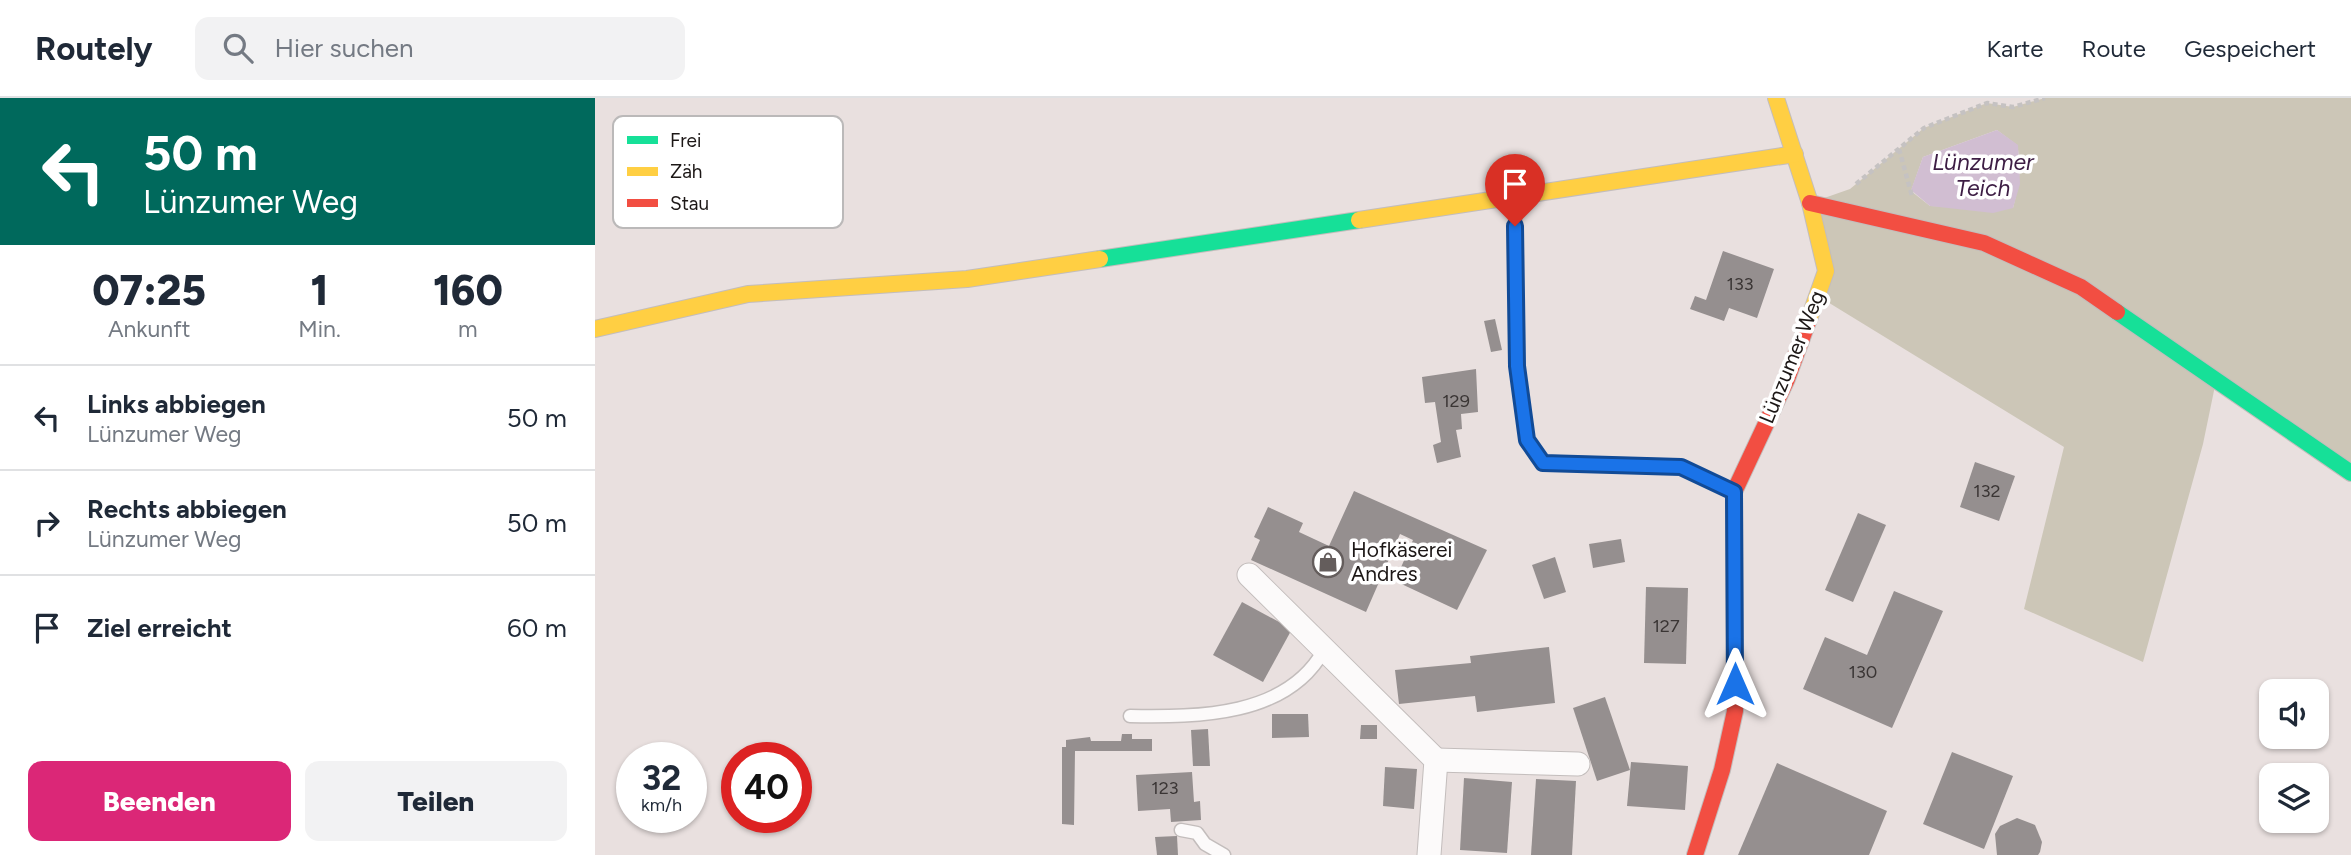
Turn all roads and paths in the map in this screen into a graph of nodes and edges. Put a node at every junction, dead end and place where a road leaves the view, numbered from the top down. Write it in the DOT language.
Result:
graph roads {
  1 [pos="1776,98"];
  2 [pos="2045,98"];
  3 [pos="1899,149"];
  4 [pos="1795,154"];
  5 [pos="1850,189"];
  6 [pos="1515,198"];
  7 [pos="1810,204"];
  8 [pos="1920,228"];
  9 [pos="595,329"];
  10 [pos="2351,473"];
  11 [pos="1734,492"];
  12 [pos="1248,575"];
  13 [pos="1324,650"];
  14 [pos="1130,716"];
  15 [pos="1436,760"];
  16 [pos="1578,764"];
  17 [pos="1181,830"];
  18 [pos="1224,855"];
  19 [pos="1429,855"];
  20 [pos="1695,855"];
  1 -- 4 [label="street, Lünzumer Weg"];
  2 -- 3 [label="path"];
  3 -- 5 [label="path"];
  3 -- 8 [label="path"];
  4 -- 6 [label="street"];
  4 -- 7 [label="street, Lünzumer Weg"];
  6 -- 9 [label="street"];
  6 -- 11 [label="lane"];
  7 -- 8 [label="street"];
  7 -- 11 [label="street, Lünzumer Weg"];
  8 -- 10 [label="street"];
  11 -- 20 [label="street, Lünzumer Weg"];
  12 -- 13 [label="street"];
  13 -- 14 [label="lane"];
  13 -- 15 [label="street"];
  15 -- 16 [label="street"];
  15 -- 19 [label="street"];
  17 -- 18 [label="lane"];
}
